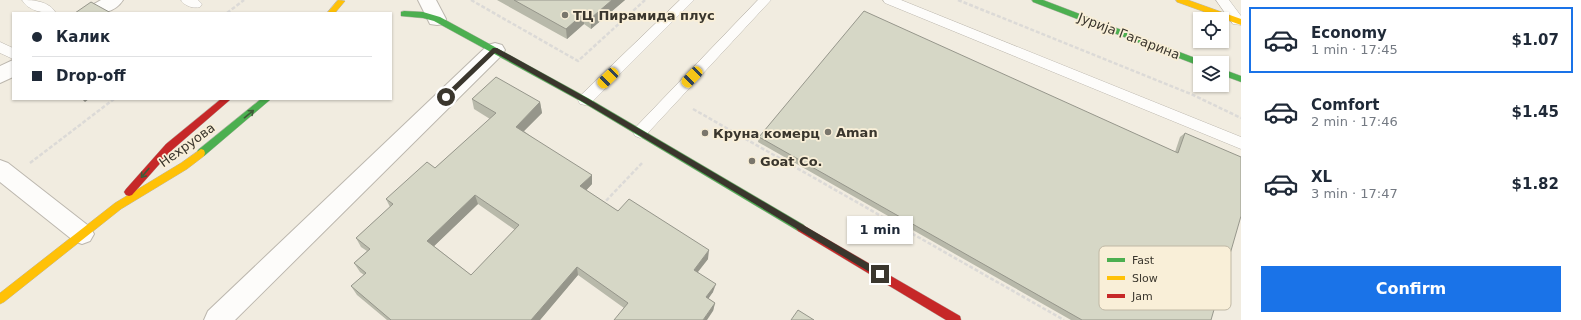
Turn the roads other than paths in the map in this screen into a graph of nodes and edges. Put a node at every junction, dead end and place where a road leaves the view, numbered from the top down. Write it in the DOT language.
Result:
graph roads {
  1 [pos="28,0"];
  2 [pos="114,0"];
  3 [pos="341,0"];
  4 [pos="423,0"];
  5 [pos="427,0"];
  6 [pos="688,0"];
  7 [pos="765,0"];
  8 [pos="889,0"];
  9 [pos="1036,0"];
  10 [pos="1180,0"];
  11 [pos="1222,0"];
  12 [pos="346,10"];
  13 [pos="48,12"];
  14 [pos="96,12"];
  15 [pos="332,12"];
  16 [pos="437,19"];
  17 [pos="1240,22"];
  18 [pos="0,47"];
  19 [pos="495,50"];
  20 [pos="12,53"];
  21 [pos="1193,60"];
  22 [pos="12,68"];
  23 [pos="1229,75"];
  24 [pos="0,76"];
  25 [pos="1241,79"];
  26 [pos="226,100"];
  27 [pos="266,100"];
  28 [pos="585,100"];
  29 [pos="640,132"];
  30 [pos="1241,144"];
  31 [pos="6,173"];
  32 [pos="118,206"];
  33 [pos="82,234"];
  34 [pos="0,299"];
  35 [pos="217,320"];
  36 [pos="956,320"];
  1 -- 13 [label="lane"];
  2 -- 14 [label="street"];
  3 -- 12 [label="street"];
  3 -- 15 [label="street"];
  4 -- 16 [label="street"];
  5 -- 16 [label="street"];
  6 -- 28 [label="lane"];
  7 -- 29 [label="lane"];
  8 -- 30 [label="lane"];
  9 -- 21 [label="street, Јурија Гагарина"];
  10 -- 17 [label="street"];
  11 -- 17 [label="lane"];
  16 -- 19 [label="street"];
  18 -- 20 [label="lane"];
  19 -- 28 [label="street"];
  19 -- 35 [label="street"];
  22 -- 24 [label="street"];
  23 -- 25 [label="street"];
  26 -- 32 [label="street, Нехруова, one-way"];
  32 -- 27 [label="street, Нехруова, one-way"];
  28 -- 29 [label="street"];
  29 -- 36 [label="street"];
  31 -- 33 [label="street"];
  32 -- 33 [label="street, Нехруова"];
  33 -- 34 [label="street, Нехруова"];
}
